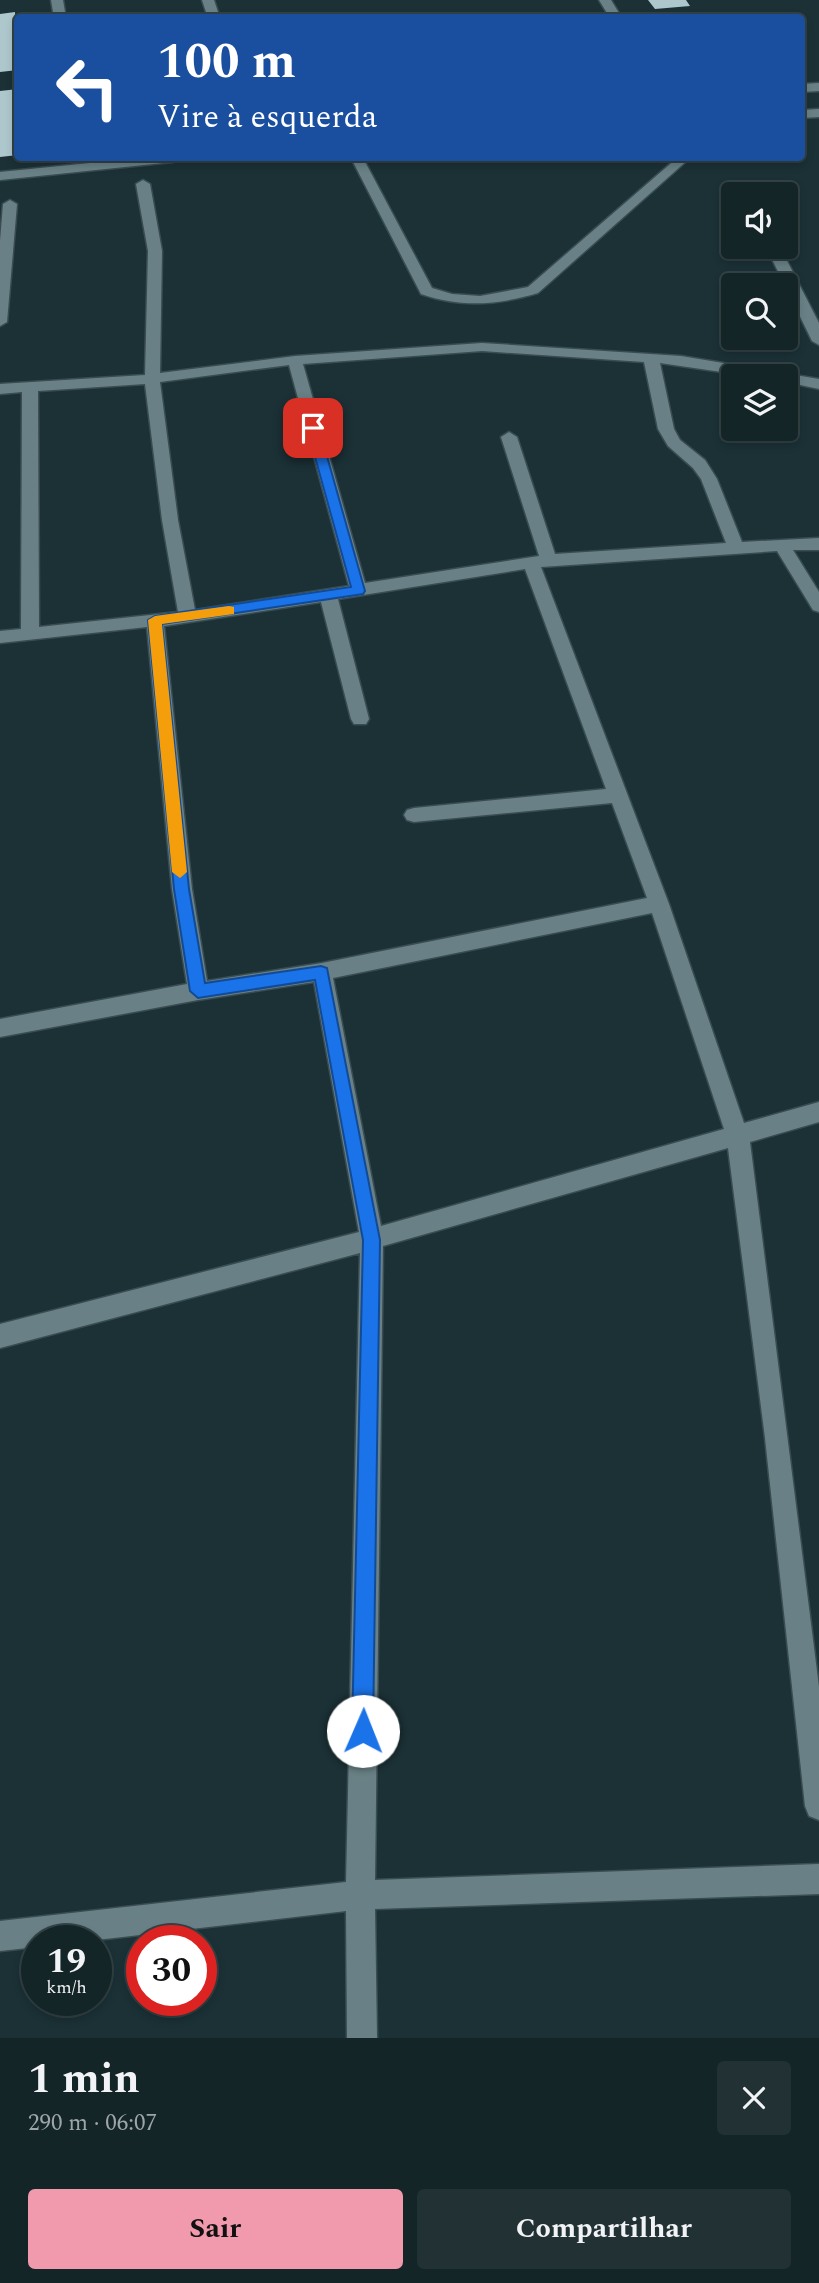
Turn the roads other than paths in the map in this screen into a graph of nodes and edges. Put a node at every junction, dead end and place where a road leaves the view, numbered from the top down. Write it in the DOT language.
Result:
graph roads {
  1 [pos="117,161"];
  2 [pos="359,161"];
  3 [pos="681,161"];
  4 [pos="80,163"];
  5 [pos="0,176"];
  6 [pos="143,184"];
  7 [pos="10,204"];
  8 [pos="779,259"];
  9 [pos="0,322"];
  10 [pos="819,341"];
  11 [pos="650,358"];
  12 [pos="295,360"];
  13 [pos="721,367"];
  14 [pos="152,379"];
  15 [pos="798,380"];
  16 [pos="819,384"];
  17 [pos="0,389"];
  18 [pos="30,389"];
  19 [pos="509,437"];
  20 [pos="819,544"];
  21 [pos="782,545"];
  22 [pos="736,548"];
  23 [pos="540,562"];
  24 [pos="359,591"];
  25 [pos="328,595"];
  26 [pos="819,606"];
  27 [pos="188,617"];
  28 [pos="155,620"];
  29 [pos="30,634"];
  30 [pos="0,637"];
  31 [pos="360,719"];
  32 [pos="618,795"];
  33 [pos="414,815"];
  34 [pos="659,904"];
  35 [pos="321,972"];
  36 [pos="198,991"];
  37 [pos="0,1028"];
  38 [pos="819,1112"];
  39 [pos="738,1137"];
  40 [pos="372,1240"];
  41 [pos="0,1336"];
  42 [pos="819,1806"];
  43 [pos="819,1879"];
  44 [pos="359,1895"];
  45 [pos="0,1936"];
  46 [pos="362,2038"];
  1 -- 4 [label="street"];
  2 -- 3 [label="street"];
  4 -- 5 [label="street"];
  6 -- 14 [label="street"];
  7 -- 9 [label="street"];
  8 -- 10 [label="street"];
  11 -- 12 [label="street"];
  11 -- 13 [label="street"];
  11 -- 22 [label="street"];
  12 -- 14 [label="street"];
  12 -- 24 [label="street"];
  14 -- 18 [label="street"];
  14 -- 27 [label="street"];
  15 -- 16 [label="street"];
  17 -- 18 [label="street"];
  18 -- 29 [label="street"];
  19 -- 23 [label="street"];
  20 -- 21 [label="street"];
  21 -- 22 [label="street"];
  21 -- 26 [label="street"];
  22 -- 23 [label="street"];
  23 -- 24 [label="street"];
  23 -- 32 [label="street"];
  24 -- 25 [label="street"];
  25 -- 27 [label="street"];
  25 -- 31 [label="street"];
  27 -- 28 [label="street"];
  28 -- 29 [label="street"];
  28 -- 36 [label="street"];
  29 -- 30 [label="street"];
  32 -- 33 [label="street"];
  32 -- 34 [label="street"];
  34 -- 35 [label="street"];
  34 -- 39 [label="street"];
  35 -- 36 [label="street"];
  35 -- 40 [label="street"];
  36 -- 37 [label="street"];
  38 -- 39 [label="street"];
  39 -- 40 [label="street"];
  39 -- 42 [label="street"];
  40 -- 41 [label="street"];
  40 -- 44 [label="street"];
  43 -- 44 [label="street"];
  44 -- 45 [label="street"];
  44 -- 46 [label="street"];
}
